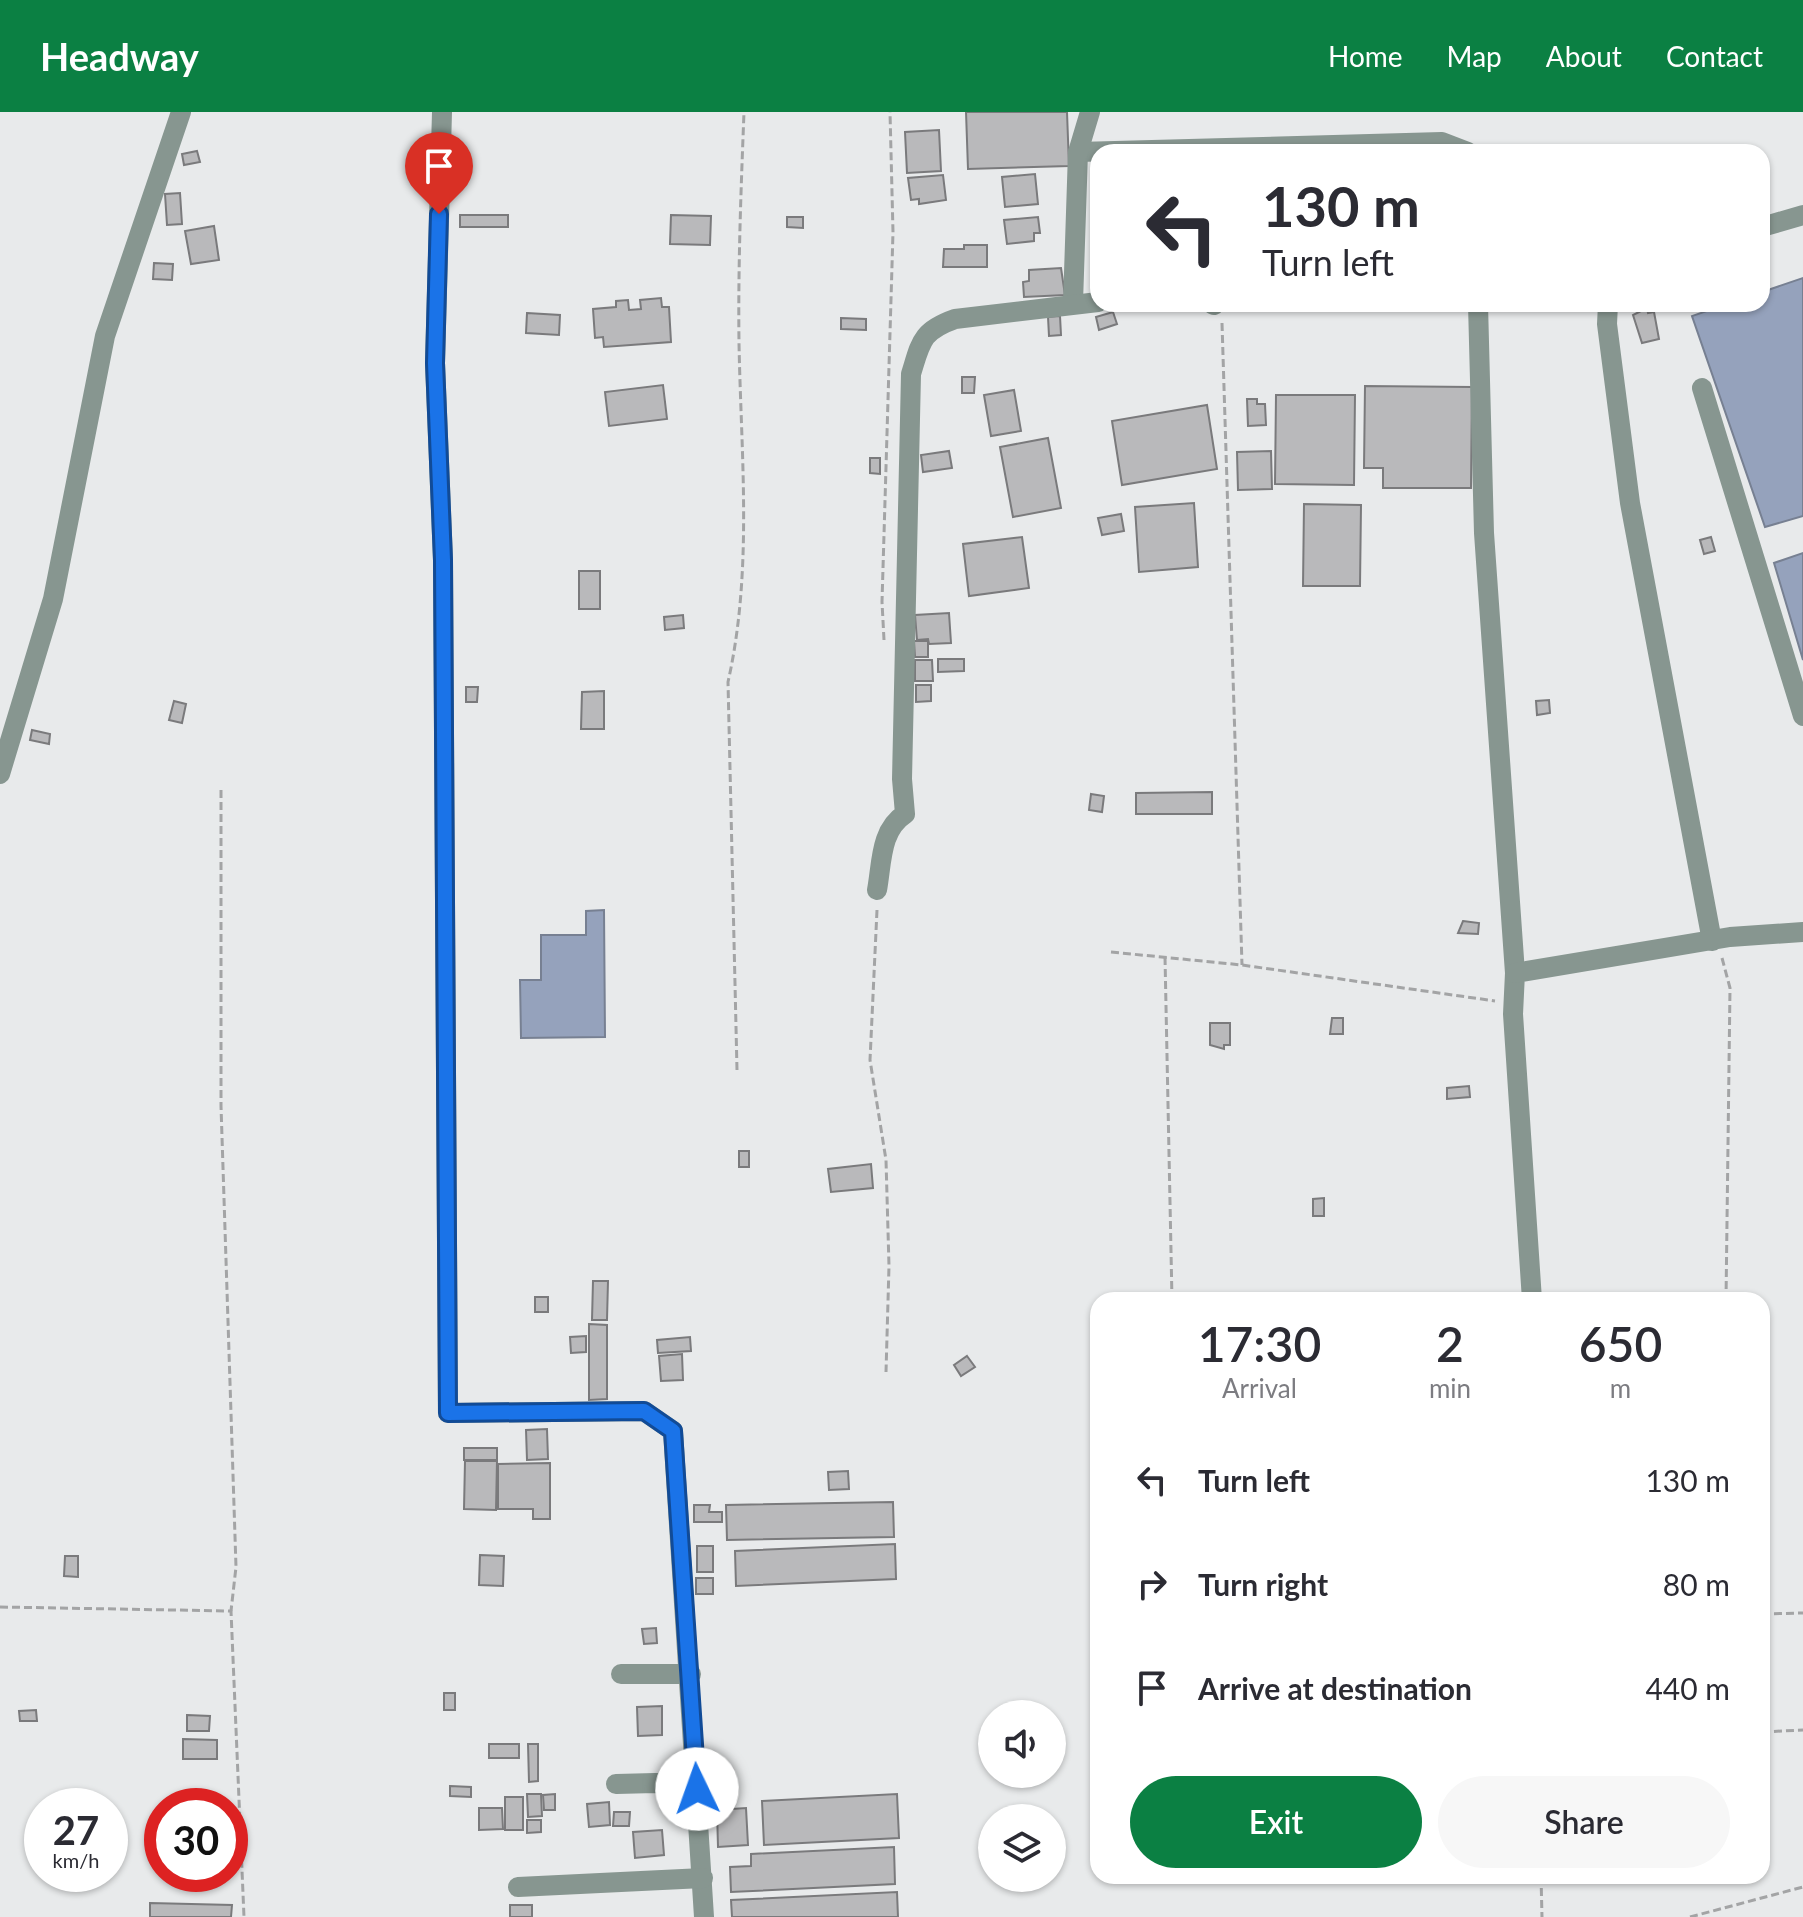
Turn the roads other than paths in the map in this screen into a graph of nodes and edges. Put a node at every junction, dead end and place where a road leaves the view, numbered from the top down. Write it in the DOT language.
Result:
graph roads {
  1 [pos="181,112"];
  2 [pos="442,112"];
  3 [pos="1090,112"];
  4 [pos="1369,144"];
  5 [pos="1451,144"];
  6 [pos="1078,152"];
  7 [pos="1090,152"];
  8 [pos="1803,215"];
  9 [pos="1770,225"];
  10 [pos="1090,302"];
  11 [pos="1073,303"];
  12 [pos="1478,312"];
  13 [pos="1608,312"];
  14 [pos="1702,388"];
  15 [pos="1803,716"];
  16 [pos="0,774"];
  17 [pos="877,890"];
  18 [pos="1803,932"];
  19 [pos="1712,941"];
  20 [pos="1515,973"];
  21 [pos="1532,1292"];
  22 [pos="621,1674"];
  23 [pos="691,1674"];
  24 [pos="616,1784"];
  25 [pos="697,1789"];
  26 [pos="703,1878"];
  27 [pos="518,1887"];
  28 [pos="704,1917"];
  1 -- 16 [label="street"];
  2 -- 23 [label="street"];
  3 -- 6 [label="street"];
  4 -- 5 [label="street"];
  6 -- 7 [label="street"];
  6 -- 11 [label="street"];
  8 -- 9 [label="street"];
  10 -- 11 [label="street"];
  11 -- 17 [label="street"];
  12 -- 20 [label="street"];
  13 -- 19 [label="street"];
  14 -- 15 [label="street"];
  18 -- 19 [label="street"];
  19 -- 20 [label="street"];
  20 -- 21 [label="street"];
  22 -- 23 [label="street"];
  23 -- 25 [label="street"];
  24 -- 25 [label="street"];
  25 -- 26 [label="street"];
  26 -- 27 [label="street"];
  26 -- 28 [label="street"];
}
